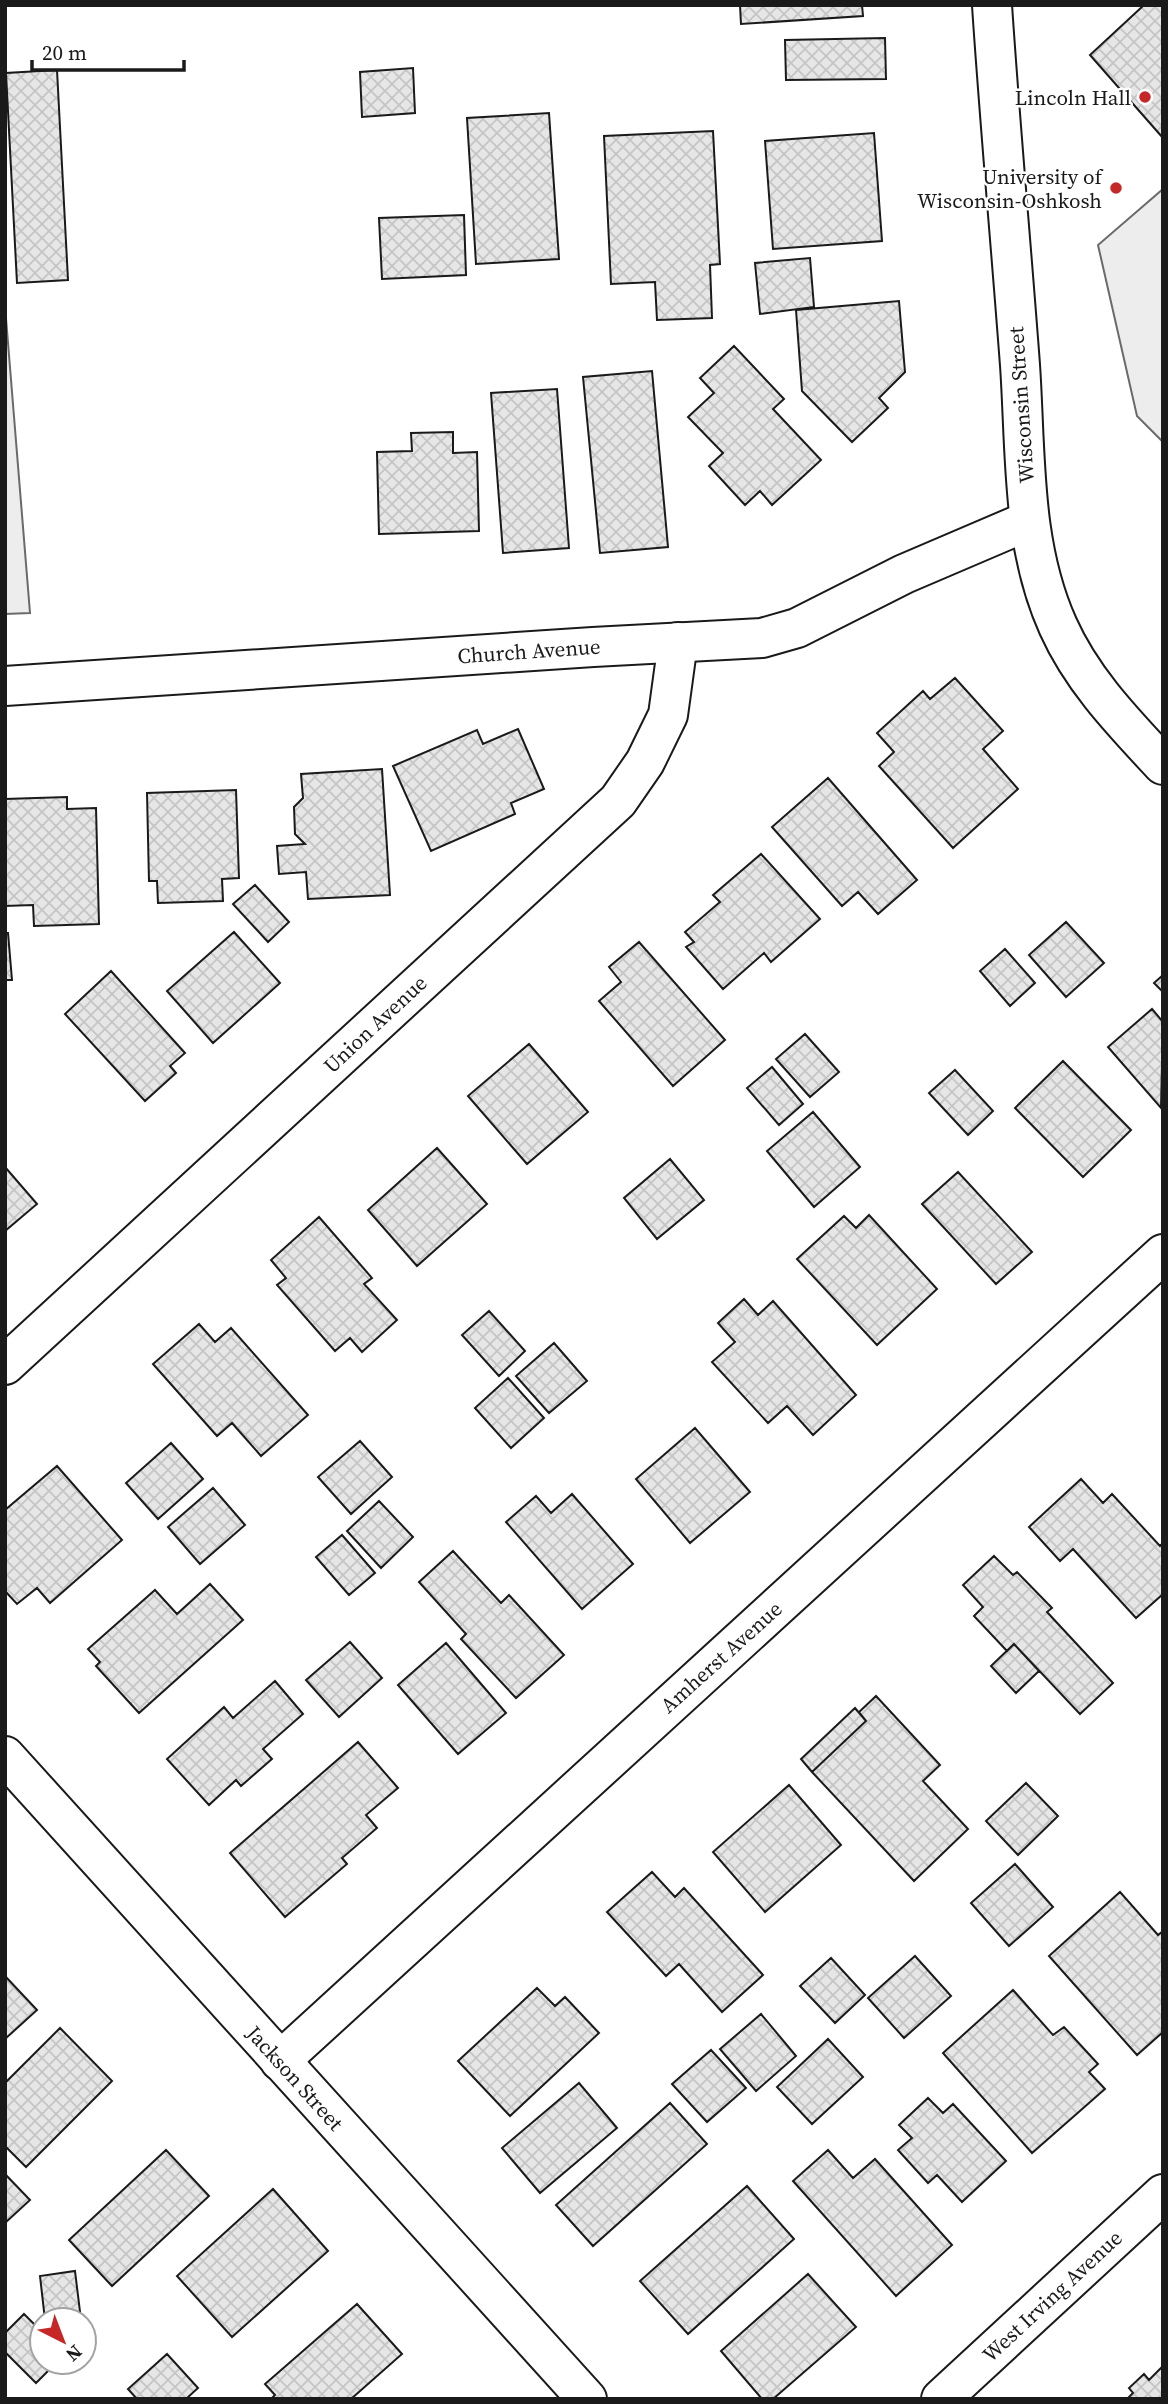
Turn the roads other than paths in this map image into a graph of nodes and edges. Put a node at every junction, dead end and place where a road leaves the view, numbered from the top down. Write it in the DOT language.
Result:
graph roads {
  1 [pos="992,5"];
  2 [pos="1028,521"];
  3 [pos="678,642"];
  4 [pos="5,686"];
  5 [pos="1163,765"];
  6 [pos="1163,1254"];
  7 [pos="5,1365"];
  8 [pos="5,1756"];
  9 [pos="279,2061"];
  10 [pos="1163,2194"];
  11 [pos="587,2399"];
  12 [pos="942,2399"];
  1 -- 2 [label="street, Wisconsin Street"];
  2 -- 3 [label="street, Church Avenue"];
  2 -- 5 [label="street, Wisconsin Street"];
  3 -- 4 [label="street, Church Avenue"];
  3 -- 7 [label="street, Union Avenue"];
  6 -- 9 [label="street, Amherst Avenue"];
  8 -- 9 [label="street, Jackson Street"];
  9 -- 11 [label="street, Jackson Street"];
  10 -- 12 [label="street, West Irving Avenue"];
}
